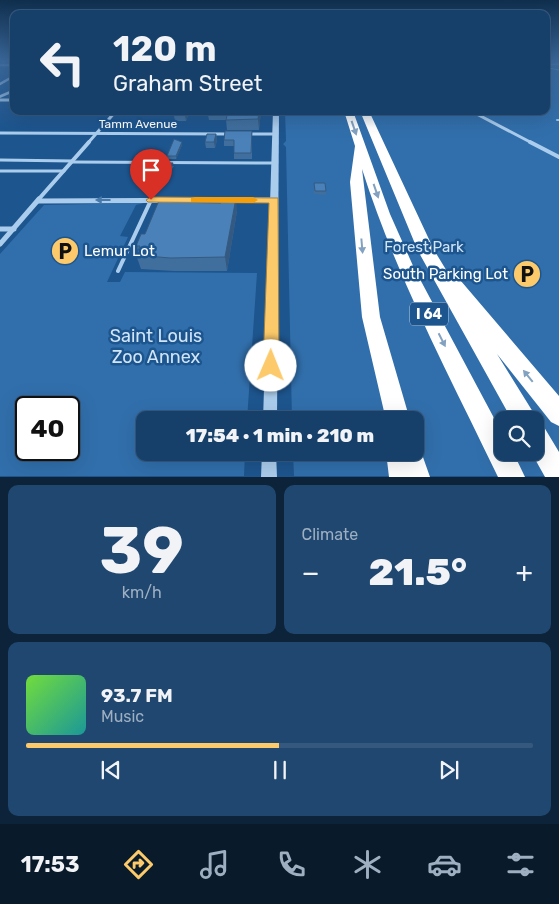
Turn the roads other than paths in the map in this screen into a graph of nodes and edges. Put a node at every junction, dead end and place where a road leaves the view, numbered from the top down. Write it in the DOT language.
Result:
graph roads {
  1 [pos="113,115"];
  2 [pos="276,115"];
  3 [pos="349,115"];
  4 [pos="366,115"];
  5 [pos="479,115"];
  6 [pos="0,133"];
  7 [pos="96,134"];
  8 [pos="234,134"];
  9 [pos="244,134"];
  10 [pos="276,134"];
  11 [pos="360,145"];
  12 [pos="559,157"];
  13 [pos="0,160"];
  14 [pos="72,161"];
  15 [pos="275,163"];
  16 [pos="0,171"];
  17 [pos="64,171"];
  18 [pos="151,200"];
  19 [pos="274,200"];
  20 [pos="38,201"];
  21 [pos="0,229"];
  22 [pos="14,229"];
  23 [pos="0,244"];
  24 [pos="426,251"];
  25 [pos="118,271"];
  26 [pos="270,411"];
  27 [pos="395,411"];
  28 [pos="520,411"];
  29 [pos="559,414"];
  30 [pos="544,451"];
  31 [pos="269,461"];
  32 [pos="400,461"];
  33 [pos="412,461"];
  34 [pos="269,476"];
  35 [pos="402,476"];
  36 [pos="417,476"];
  37 [pos="512,476"];
  38 [pos="559,476"];
  1 -- 7 [label="street"];
  2 -- 10 [label="street"];
  3 -- 11 [label="highway, I 64, one-way"];
  4 -- 24 [label="highway, I 64"];
  5 -- 12 [label="street"];
  6 -- 7 [label="street, Tamm Avenue"];
  7 -- 8 [label="street, Tamm Avenue"];
  7 -- 14 [label="street"];
  9 -- 10 [label="street"];
  10 -- 15 [label="street"];
  11 -- 27 [label="highway, one-way"];
  11 -- 37 [label="highway, I 64, one-way"];
  13 -- 14 [label="lane"];
  14 -- 15 [label="lane"];
  14 -- 17 [label="street"];
  15 -- 19 [label="street"];
  16 -- 17 [label="lane"];
  17 -- 20 [label="street"];
  18 -- 19 [label="street"];
  18 -- 20 [label="street, one-way"];
  18 -- 25 [label="lane"];
  19 -- 26 [label="street"];
  20 -- 22 [label="street"];
  21 -- 22 [label="street"];
  22 -- 23 [label="street"];
  24 -- 28 [label="highway, I 64"];
  29 -- 24 [label="highway, one-way"];
  30 -- 38 [label="highway"];
  31 -- 34 [label="street"];
  32 -- 35 [label="highway"];
  33 -- 36 [label="highway"];
}
